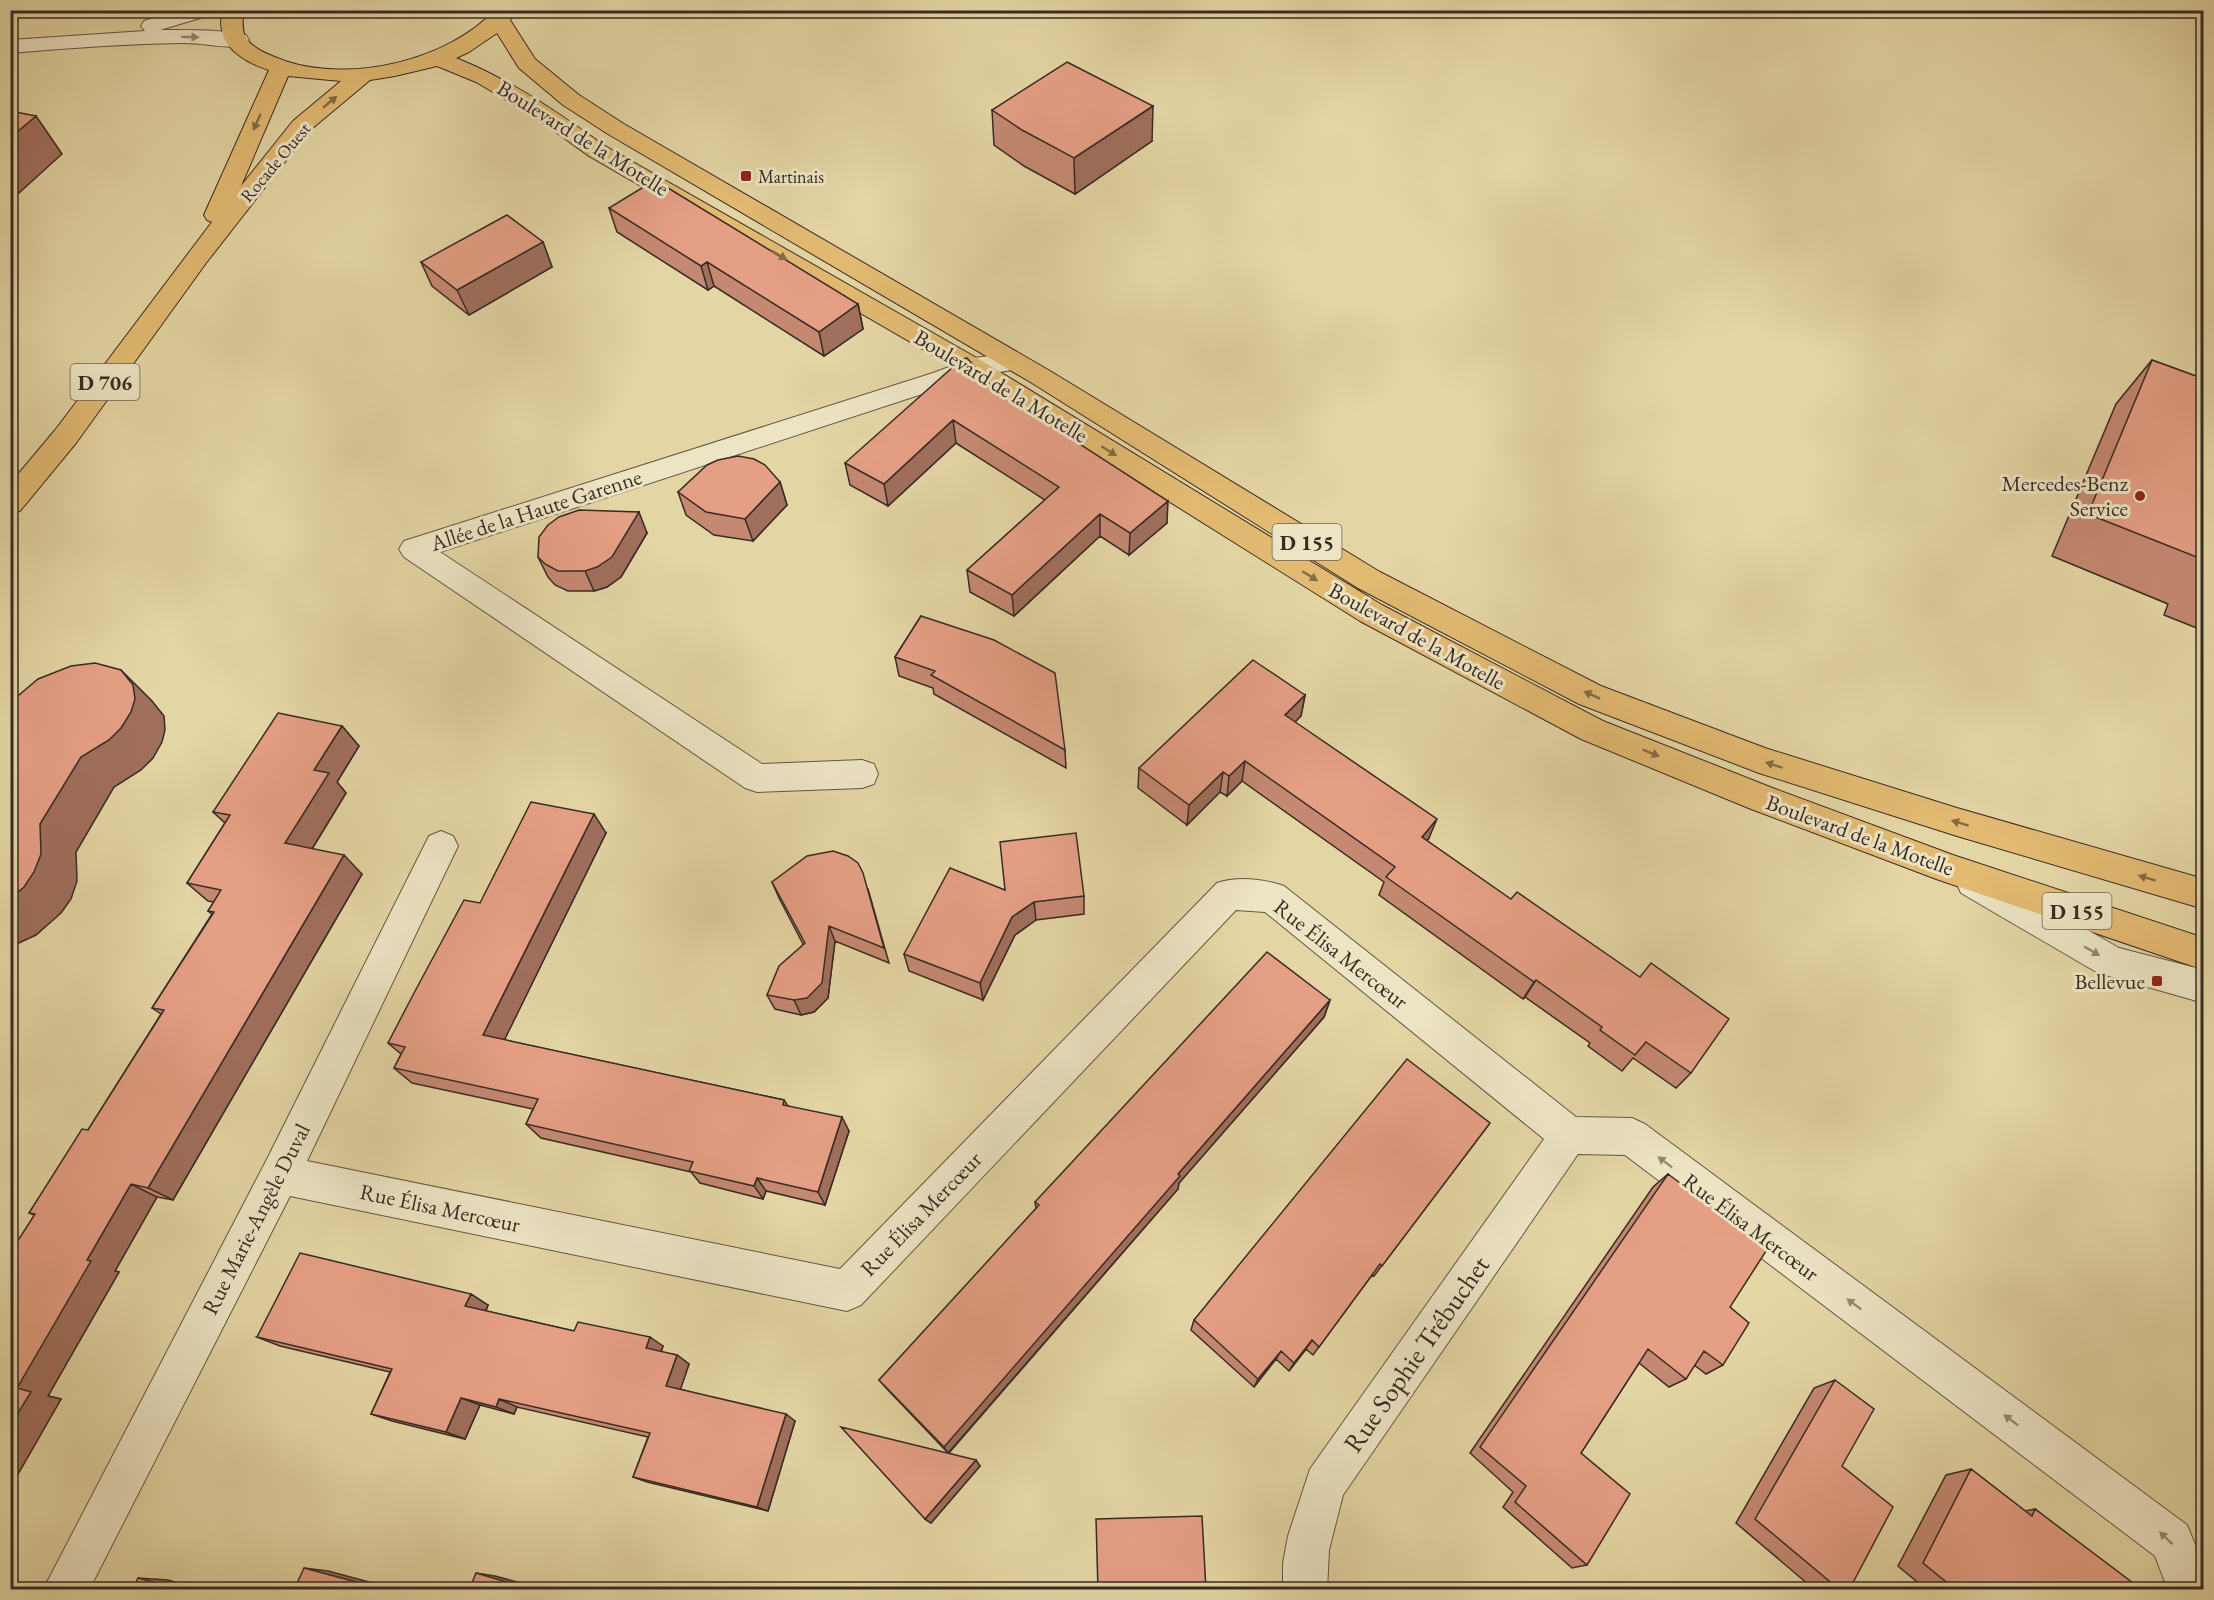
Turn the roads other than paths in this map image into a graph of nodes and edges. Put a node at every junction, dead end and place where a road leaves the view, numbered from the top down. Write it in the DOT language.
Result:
graph roads {
  1 [pos="202,10"];
  2 [pos="232,10"];
  3 [pos="504,16"];
  4 [pos="110,38"];
  5 [pos="238,40"];
  6 [pos="10,47"];
  7 [pos="438,58"];
  8 [pos="280,69"];
  9 [pos="362,75"];
  10 [pos="197,257"];
  11 [pos="1014,362"];
  12 [pos="973,367"];
  13 [pos="10,504"];
  14 [pos="862,774"];
  15 [pos="441,846"];
  16 [pos="1951,869"];
  17 [pos="2204,894"];
  18 [pos="2204,954"];
  19 [pos="2204,987"];
  20 [pos="1569,1135"];
  21 [pos="280,1175"];
  22 [pos="65,1590"];
  23 [pos="1305,1590"];
  24 [pos="2191,1590"];
  1 -- 4 [label="street"];
  2 -- 5 [label="main road"];
  3 -- 7 [label="main road"];
  3 -- 11 [label="main road, Boulevard de la Motelle / D 155"];
  4 -- 5 [label="street, one-way"];
  4 -- 6 [label="street"];
  5 -- 8 [label="main road"];
  7 -- 9 [label="main road"];
  7 -- 12 [label="main road, Boulevard de la Motelle / D 155, one-way"];
  8 -- 9 [label="main road"];
  8 -- 10 [label="main road, Rocade Ouest / D 706, one-way"];
  10 -- 9 [label="main road, Rocade Ouest / D 706, one-way"];
  10 -- 13 [label="main road, Rocade Ouest / D 706"];
  11 -- 12 [label="street, Allée de la Haute Garenne"];
  17 -- 11 [label="main road, Boulevard de la Motelle / D 155, one-way"];
  12 -- 14 [label="street, Allée de la Haute Garenne"];
  12 -- 16 [label="main road, Boulevard de la Motelle / D 155, one-way"];
  15 -- 21 [label="street, Rue Marie-Angèle Duval"];
  16 -- 18 [label="main road, Boulevard de la Motelle / D 155"];
  16 -- 19 [label="street, one-way"];
  20 -- 21 [label="street, Rue Élisa Mercœur"];
  20 -- 23 [label="street, Rue Sophie Trébuchet"];
  24 -- 20 [label="street, Rue Élisa Mercœur, one-way"];
  21 -- 22 [label="street, Rue Marie-Angèle Duval"];
}
